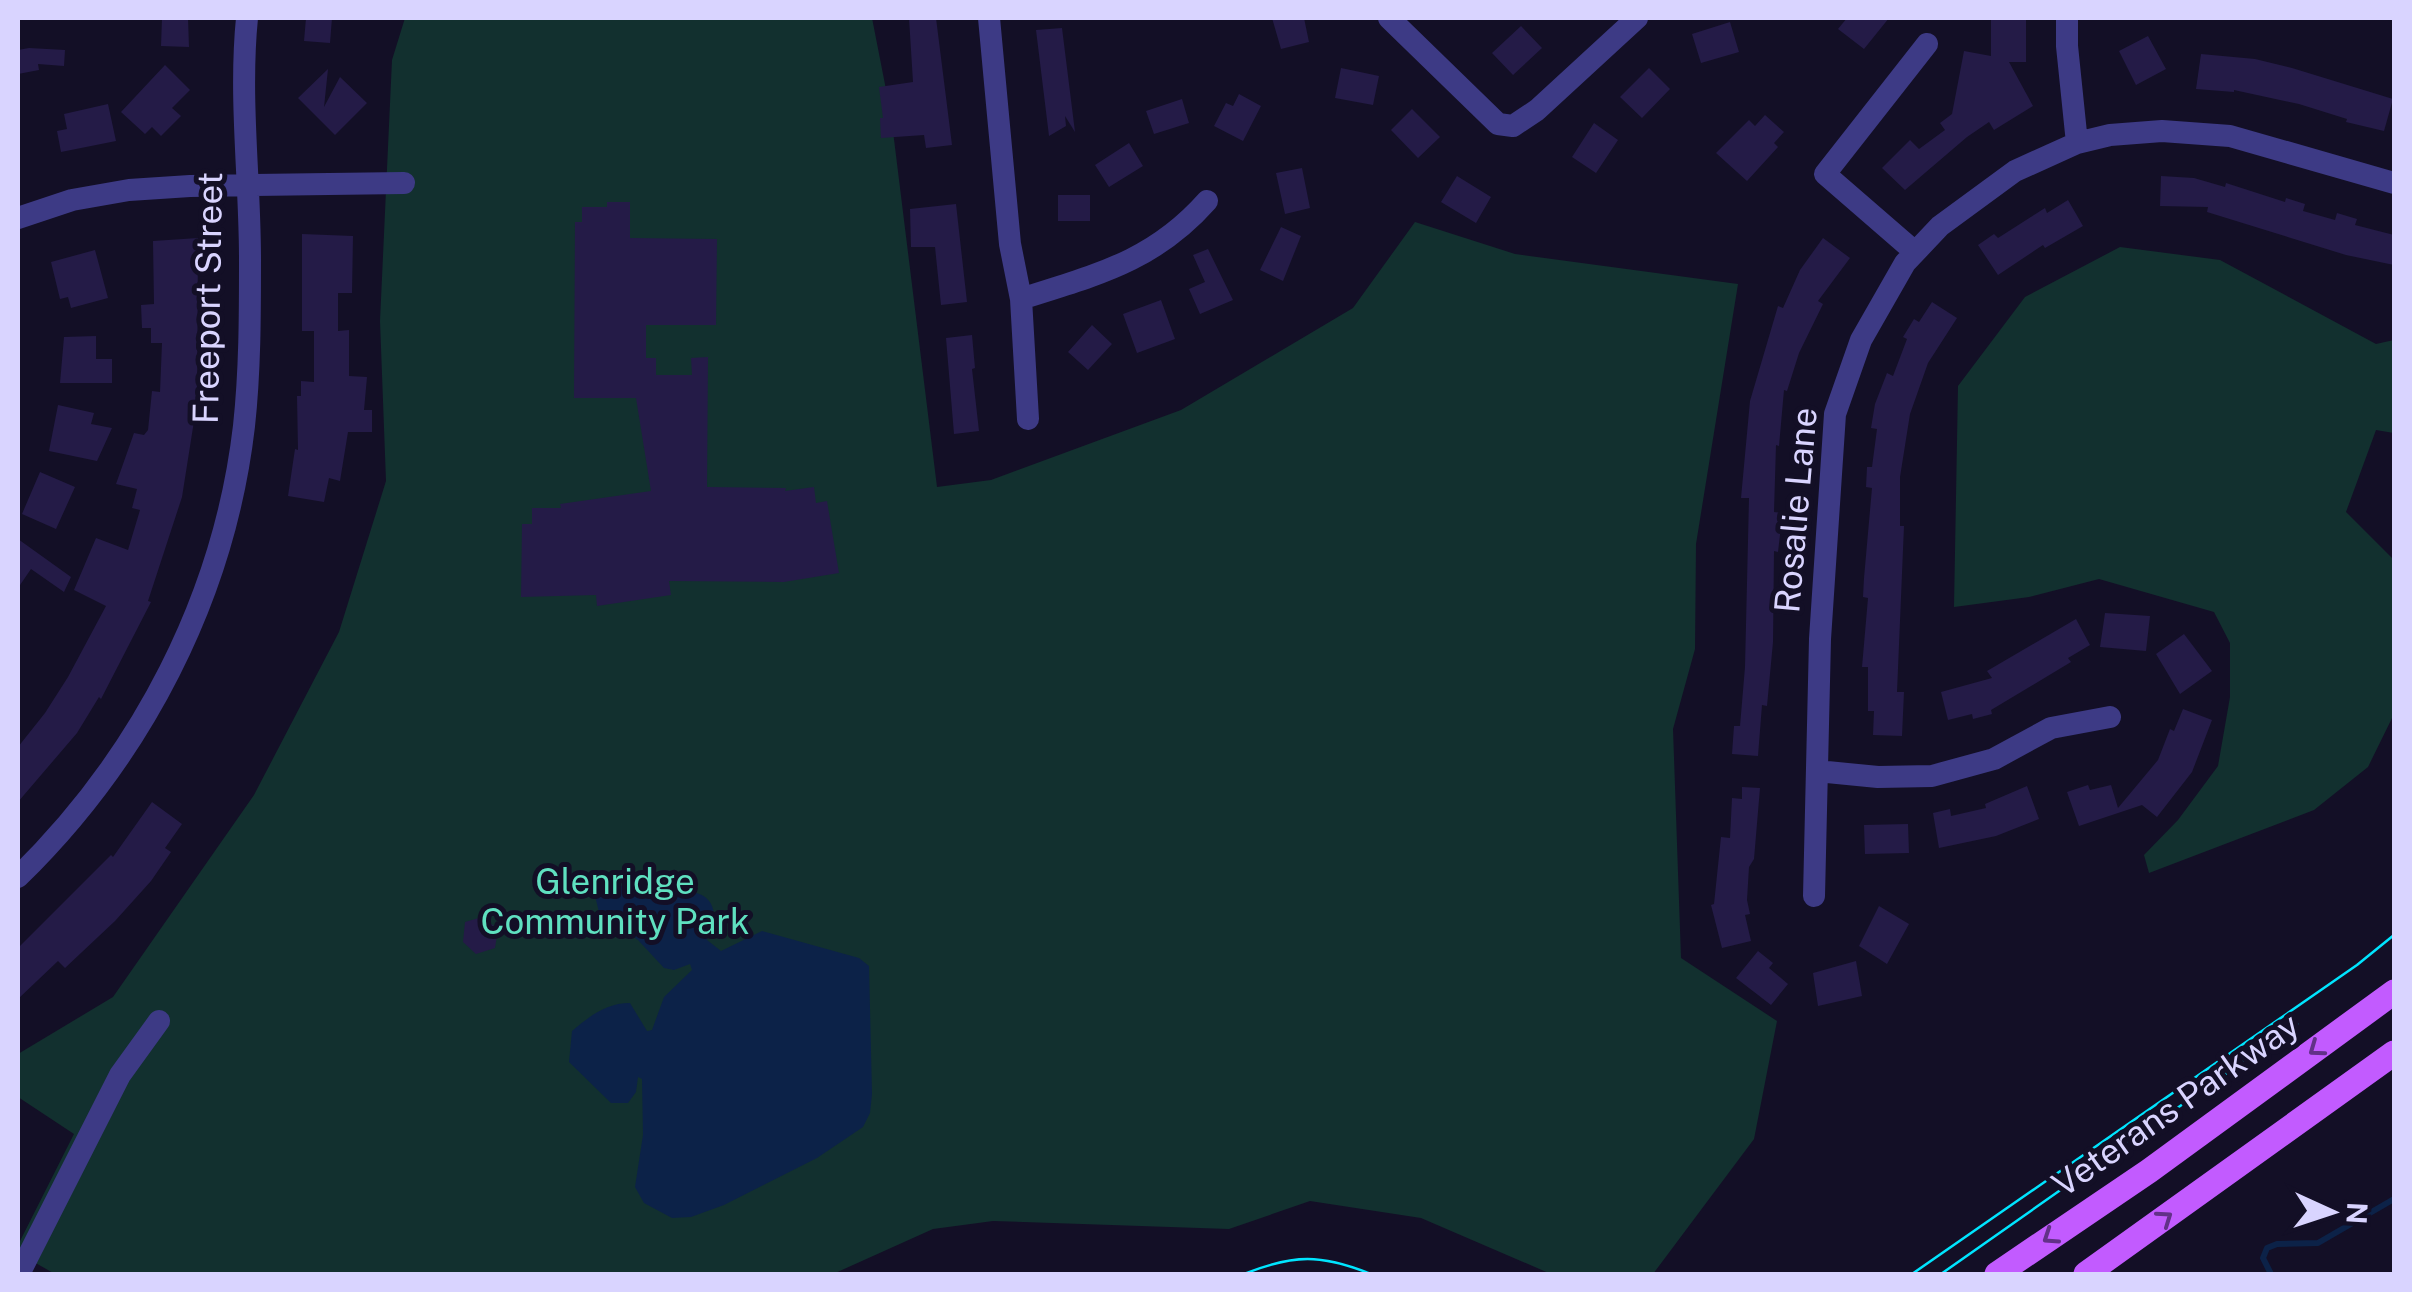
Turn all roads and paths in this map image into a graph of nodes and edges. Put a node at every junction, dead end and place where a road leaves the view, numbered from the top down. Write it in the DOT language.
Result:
graph roads {
  1 [pos="248,18"];
  2 [pos="989,18"];
  3 [pos="1389,18"];
  4 [pos="1637,18"];
  5 [pos="2067,18"];
  6 [pos="1927,44"];
  7 [pos="2078,143"];
  8 [pos="404,183"];
  9 [pos="2394,183"];
  10 [pos="248,187"];
  11 [pos="1207,201"];
  12 [pos="18,218"];
  13 [pos="1915,252"];
  14 [pos="1020,299"];
  15 [pos="1028,419"];
  16 [pos="2110,716"];
  17 [pos="1817,771"];
  18 [pos="18,877"];
  19 [pos="1814,896"];
  20 [pos="2394,992"];
  21 [pos="159,1021"];
  22 [pos="2394,1053"];
  23 [pos="18,1274"];
  24 [pos="1998,1274"];
  25 [pos="2086,1274"];
  1 -- 10 [label="street, Freeport Street"];
  2 -- 14 [label="street"];
  3 -- 4 [label="street"];
  5 -- 7 [label="street"];
  6 -- 13 [label="street"];
  7 -- 9 [label="street, Rosalie Lane"];
  7 -- 13 [label="street, Rosalie Lane"];
  8 -- 10 [label="street"];
  10 -- 12 [label="street"];
  10 -- 18 [label="street, Freeport Street"];
  11 -- 14 [label="street"];
  13 -- 17 [label="street, Rosalie Lane"];
  14 -- 15 [label="street"];
  16 -- 17 [label="street"];
  17 -- 19 [label="street, Rosalie Lane"];
  20 -- 24 [label="main road, Veterans Parkway, one-way"];
  21 -- 23 [label="street"];
  25 -- 22 [label="main road, one-way"];
}
